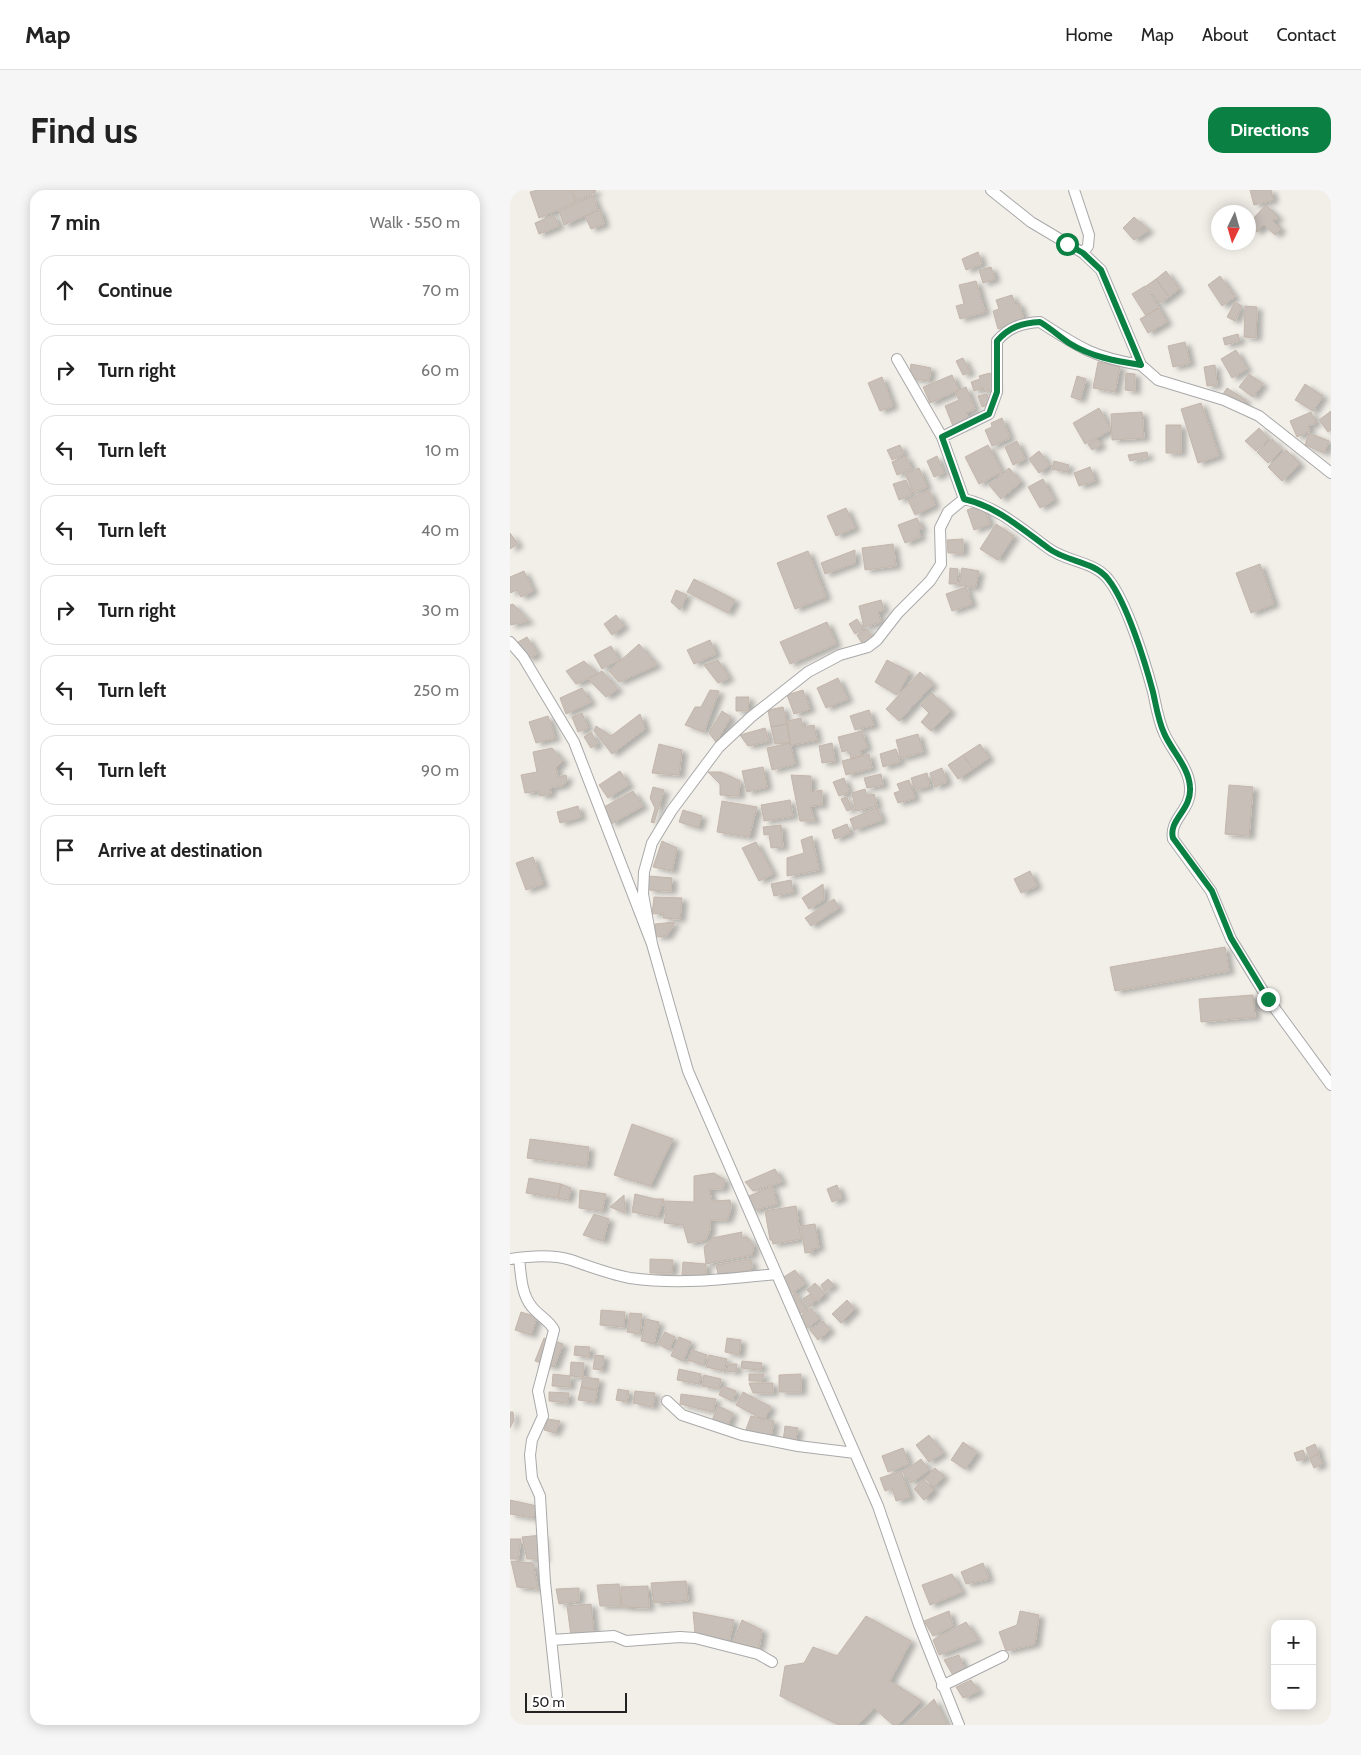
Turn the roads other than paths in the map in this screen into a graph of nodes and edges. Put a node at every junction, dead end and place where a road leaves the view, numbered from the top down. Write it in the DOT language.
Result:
graph roads {
  1 [pos="991,190"];
  2 [pos="1074,190"];
  3 [pos="1083,253"];
  4 [pos="897,359"];
  5 [pos="1141,365"];
  6 [pos="942,437"];
  7 [pos="1331,473"];
  8 [pos="964,499"];
  9 [pos="510,642"];
  10 [pos="652,944"];
  11 [pos="1331,1085"];
  12 [pos="514,1259"];
  13 [pos="776,1274"];
  14 [pos="667,1401"];
  15 [pos="855,1453"];
  16 [pos="551,1640"];
  17 [pos="1003,1656"];
  18 [pos="772,1662"];
  19 [pos="942,1686"];
  20 [pos="557,1695"];
  21 [pos="959,1725"];
  1 -- 3 [label="street"];
  2 -- 3 [label="street"];
  3 -- 5 [label="street"];
  4 -- 6 [label="street"];
  5 -- 6 [label="street"];
  5 -- 7 [label="street"];
  6 -- 8 [label="street"];
  8 -- 10 [label="street"];
  8 -- 11 [label="street"];
  9 -- 10 [label="street"];
  10 -- 13 [label="street"];
  12 -- 13 [label="street"];
  12 -- 16 [label="street"];
  13 -- 15 [label="street"];
  14 -- 15 [label="street"];
  15 -- 19 [label="street"];
  16 -- 18 [label="street"];
  16 -- 20 [label="street"];
  17 -- 19 [label="street"];
  19 -- 21 [label="street"];
}
